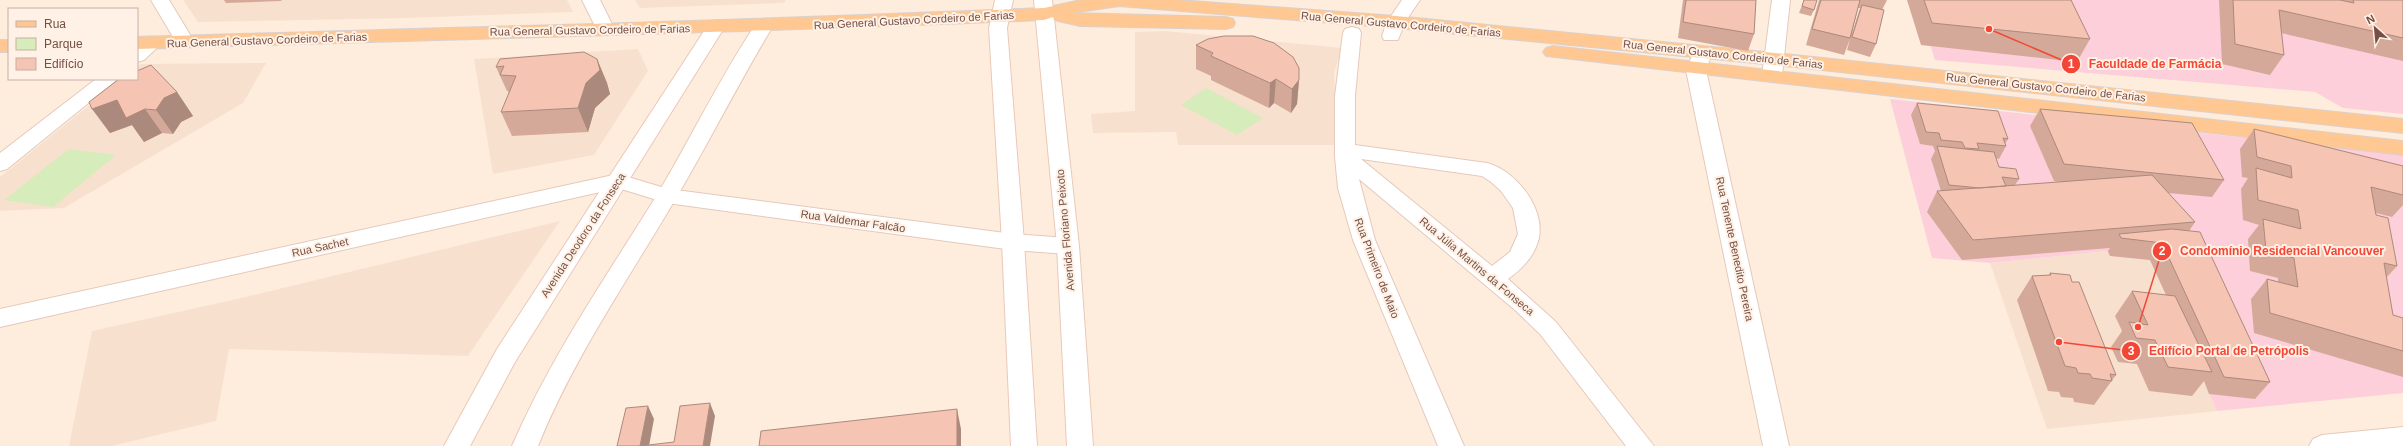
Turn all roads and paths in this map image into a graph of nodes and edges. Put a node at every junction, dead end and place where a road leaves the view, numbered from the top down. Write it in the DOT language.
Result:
graph roads {
  1 [pos="160,0"];
  2 [pos="591,0"];
  3 [pos="1117,0"];
  4 [pos="1411,0"];
  5 [pos="1781,0"];
  6 [pos="1044,7"];
  7 [pos="1002,8"];
  8 [pos="764,26"];
  9 [pos="605,28"];
  10 [pos="715,28"];
  11 [pos="1394,29"];
  12 [pos="1352,33"];
  13 [pos="145,43"];
  14 [pos="186,43"];
  15 [pos="138,54"];
  16 [pos="1699,61"];
  17 [pos="1774,68"];
  18 [pos="107,80"];
  19 [pos="2403,126"];
  20 [pos="2403,148"];
  21 [pos="1345,153"];
  22 [pos="0,164"];
  23 [pos="618,181"];
  24 [pos="666,196"];
  25 [pos="1013,242"];
  26 [pos="1068,246"];
  27 [pos="1494,277"];
  28 [pos="0,318"];
  29 [pos="2403,438"];
  30 [pos="457,446"];
  31 [pos="525,446"];
  32 [pos="1024,446"];
  33 [pos="1080,446"];
  34 [pos="1451,446"];
  35 [pos="1641,446"];
  36 [pos="1776,446"];
  37 [pos="2322,446"];
  1 -- 14 [label="street"];
  2 -- 9 [label="street"];
  3 -- 6 [label="main road, Rua General Gustavo Cordeiro de Farias"];
  3 -- 11 [label="main road, Rua General Gustavo Cordeiro de Farias"];
  4 -- 11 [label="street"];
  5 -- 17 [label="street"];
  6 -- 7 [label="main road, Rua General Gustavo Cordeiro de Farias"];
  6 -- 12 [label="main road, Rua General Gustavo Cordeiro de Farias"];
  6 -- 26 [label="street, Avenida Floriano Peixoto"];
  7 -- 8 [label="main road, Rua General Gustavo Cordeiro de Farias"];
  7 -- 25 [label="street"];
  8 -- 10 [label="main road, Rua General Gustavo Cordeiro de Farias"];
  8 -- 24 [label="street"];
  9 -- 10 [label="main road, Rua General Gustavo Cordeiro de Farias"];
  9 -- 14 [label="main road, Rua General Gustavo Cordeiro de Farias"];
  10 -- 23 [label="street, Avenida Deodoro da Fonseca"];
  11 -- 12 [label="main road, Rua General Gustavo Cordeiro de Farias"];
  11 -- 16 [label="main road, Rua General Gustavo Cordeiro de Farias"];
  12 -- 21 [label="street, Rua Primeiro de Maio"];
  13 -- 14 [label="main road, Rua General Gustavo Cordeiro de Farias"];
  13 -- 15 [label="street"];
  16 -- 17 [label="main road, Rua General Gustavo Cordeiro de Farias"];
  16 -- 36 [label="street, Rua Tenente Benedito Pereira"];
  17 -- 19 [label="main road, Rua General Gustavo Cordeiro de Farias"];
  17 -- 20 [label="main road, Rua General Gustavo Cordeiro de Farias"];
  18 -- 22 [label="street"];
  21 -- 27 [label="street, Rua Júlia Martins da Fonseca"];
  21 -- 27 [label="street"];
  21 -- 34 [label="street, Rua Primeiro de Maio"];
  23 -- 24 [label="street, Rua Valdemar Falcão"];
  23 -- 28 [label="street, Rua Sachet"];
  23 -- 30 [label="street, Avenida Deodoro da Fonseca"];
  24 -- 25 [label="street, Rua Valdemar Falcão"];
  24 -- 31 [label="street"];
  25 -- 26 [label="street, Rua Valdemar Falcão"];
  25 -- 32 [label="street"];
  26 -- 33 [label="street, Avenida Floriano Peixoto"];
  27 -- 35 [label="street, Rua Júlia Martins da Fonseca"];
  29 -- 37 [label="street"];
}
